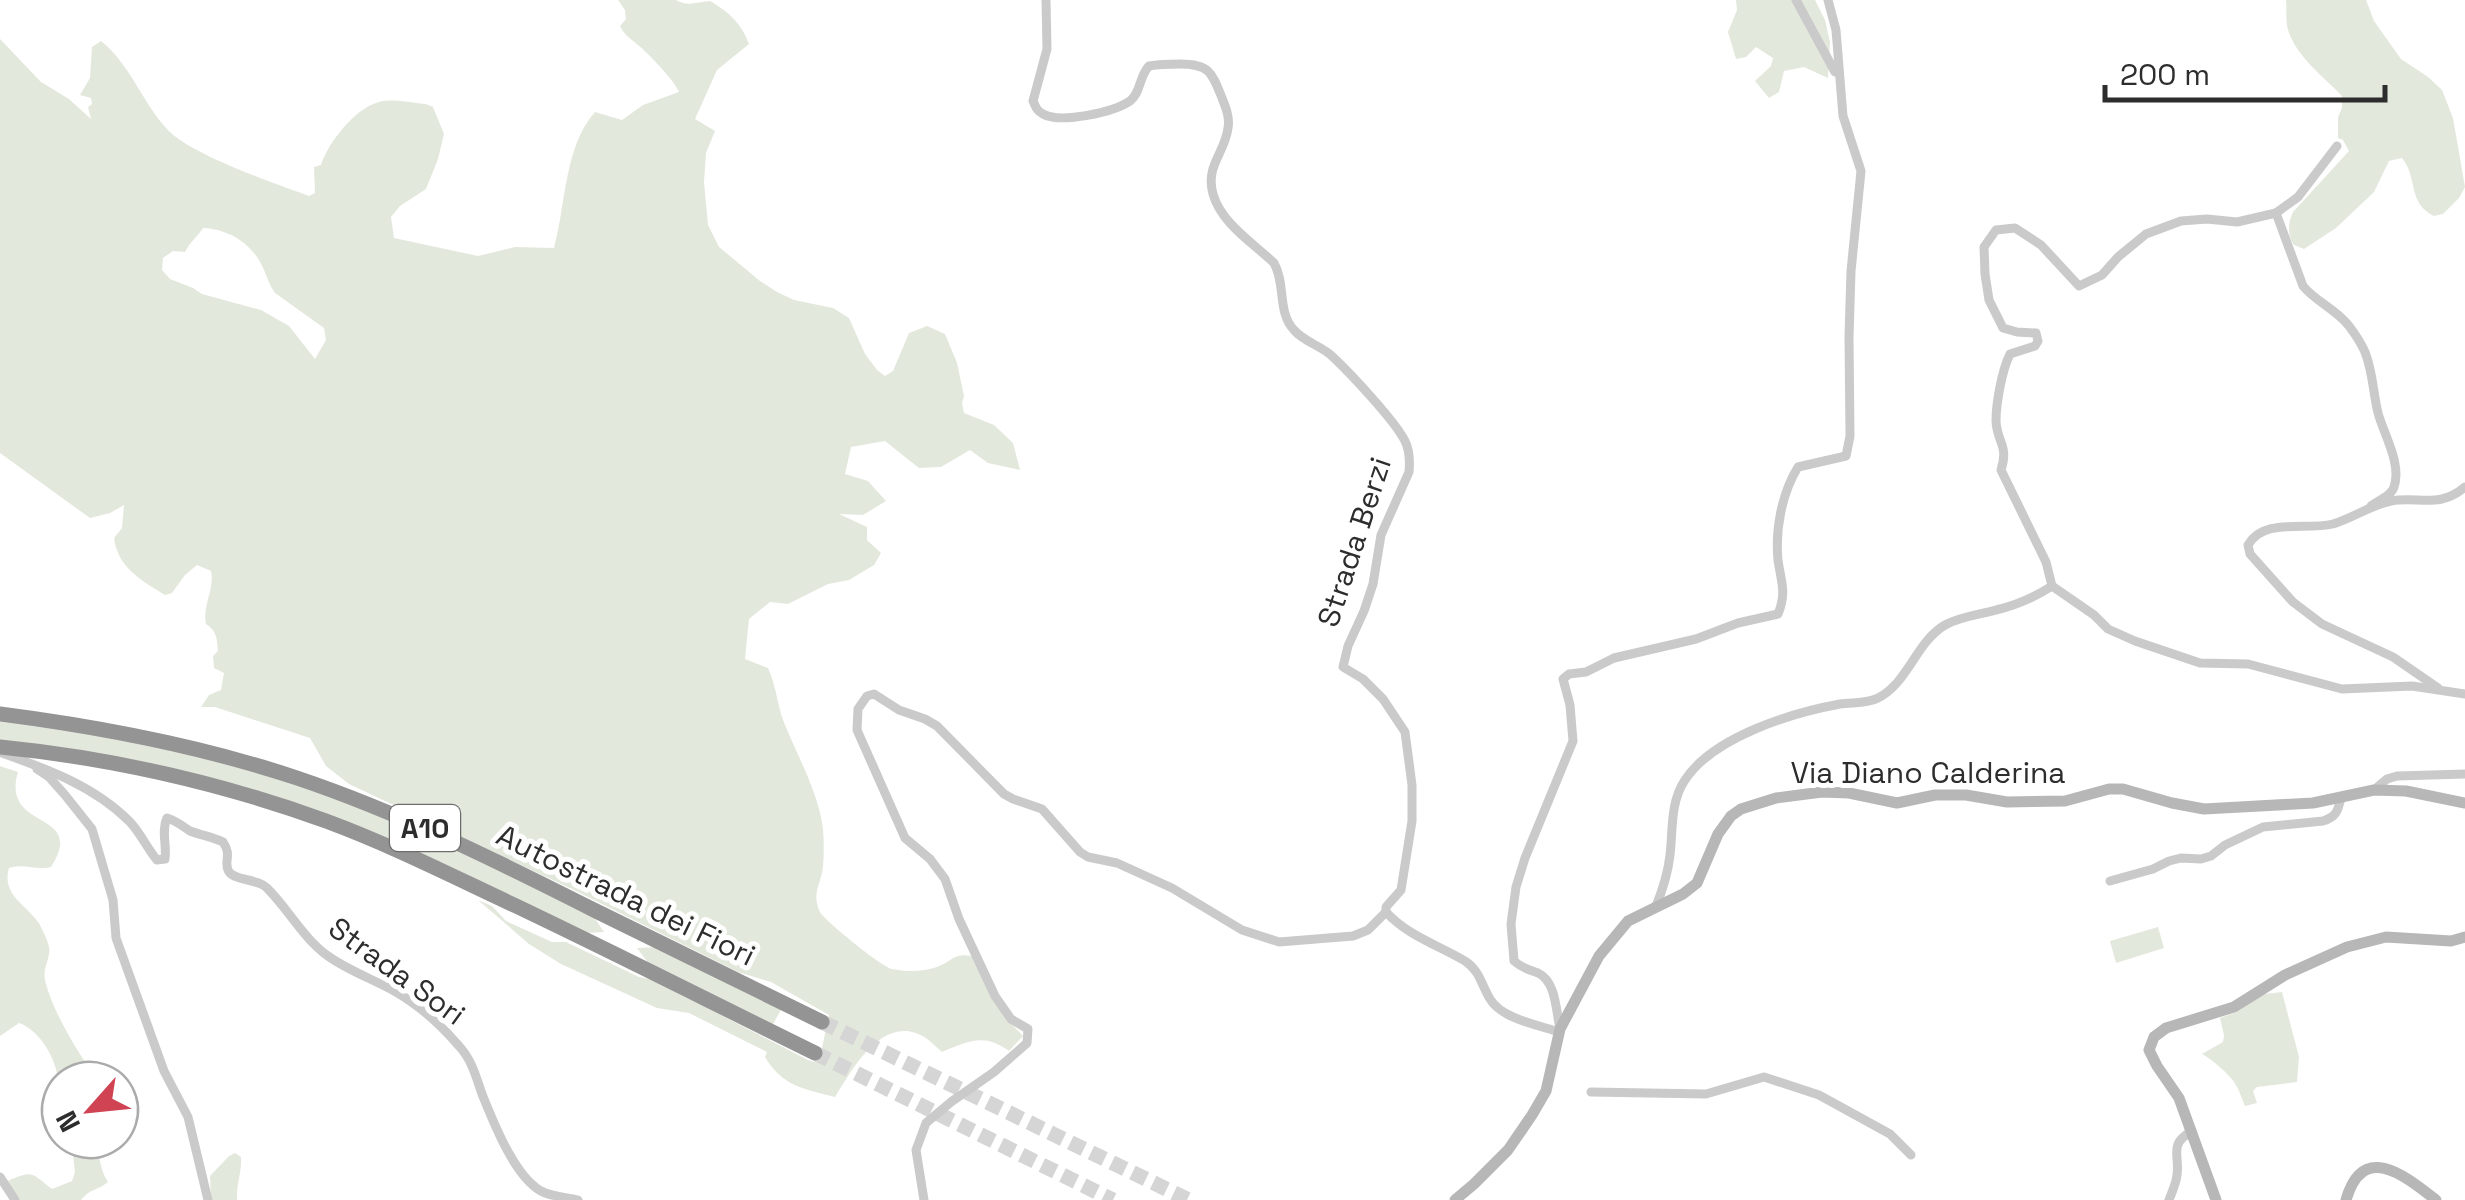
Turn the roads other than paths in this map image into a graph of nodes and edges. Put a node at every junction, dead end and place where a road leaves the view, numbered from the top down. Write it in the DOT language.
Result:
graph roads {
  1 [pos="1046,0"];
  2 [pos="1796,0"];
  3 [pos="1828,0"];
  4 [pos="1838,79"];
  5 [pos="2336,146"];
  6 [pos="2276,213"];
  7 [pos="2465,487"];
  8 [pos="2366,511"];
  9 [pos="2052,586"];
  10 [pos="2440,690"];
  11 [pos="2465,694"];
  12 [pos="0,714"];
  13 [pos="4,749"];
  14 [pos="30,764"];
  15 [pos="2465,774"];
  16 [pos="2374,790"];
  17 [pos="2341,798"];
  18 [pos="2465,803"];
  19 [pos="2110,881"];
  20 [pos="1656,906"];
  21 [pos="1386,912"];
  22 [pos="2465,937"];
  23 [pos="822,1022"];
  24 [pos="1560,1030"];
  25 [pos="815,1053"];
  26 [pos="1592,1092"];
  27 [pos="2192,1131"];
  28 [pos="1912,1154"];
  29 [pos="0,1177"];
  30 [pos="15,1200"];
  31 [pos="208,1200"];
  32 [pos="578,1200"];
  33 [pos="924,1200"];
  34 [pos="1455,1200"];
  35 [pos="2169,1200"];
  36 [pos="2216,1200"];
  37 [pos="2346,1200"];
  38 [pos="2436,1200"];
  1 -- 21 [label="street, Strada Berzi"];
  2 -- 4 [label="street"];
  3 -- 4 [label="street"];
  4 -- 24 [label="street"];
  5 -- 6 [label="street"];
  6 -- 8 [label="street"];
  6 -- 9 [label="street"];
  7 -- 8 [label="street"];
  8 -- 10 [label="street"];
  9 -- 10 [label="street"];
  9 -- 20 [label="street"];
  10 -- 11 [label="street"];
  12 -- 23 [label="highway, Autostrada dei Fiori / A10"];
  13 -- 14 [label="street, Strada Sori"];
  13 -- 25 [label="highway, Autostrada dei Fiori / A10"];
  14 -- 31 [label="street"];
  14 -- 32 [label="street, Strada Sori"];
  15 -- 16 [label="street"];
  16 -- 17 [label="main road, Via Diano Calderina"];
  16 -- 18 [label="main road, Via Diano Calderina"];
  17 -- 19 [label="street"];
  17 -- 20 [label="main road, Via Diano Calderina"];
  20 -- 24 [label="main road, Via Diano Calderina"];
  21 -- 24 [label="street"];
  21 -- 33 [label="street"];
  22 -- 27 [label="main road"];
  24 -- 34 [label="main road, Via Diano Calderina"];
  26 -- 28 [label="street"];
  27 -- 35 [label="street"];
  27 -- 36 [label="main road"];
  29 -- 30 [label="street"];
  37 -- 38 [label="main road"];
}
